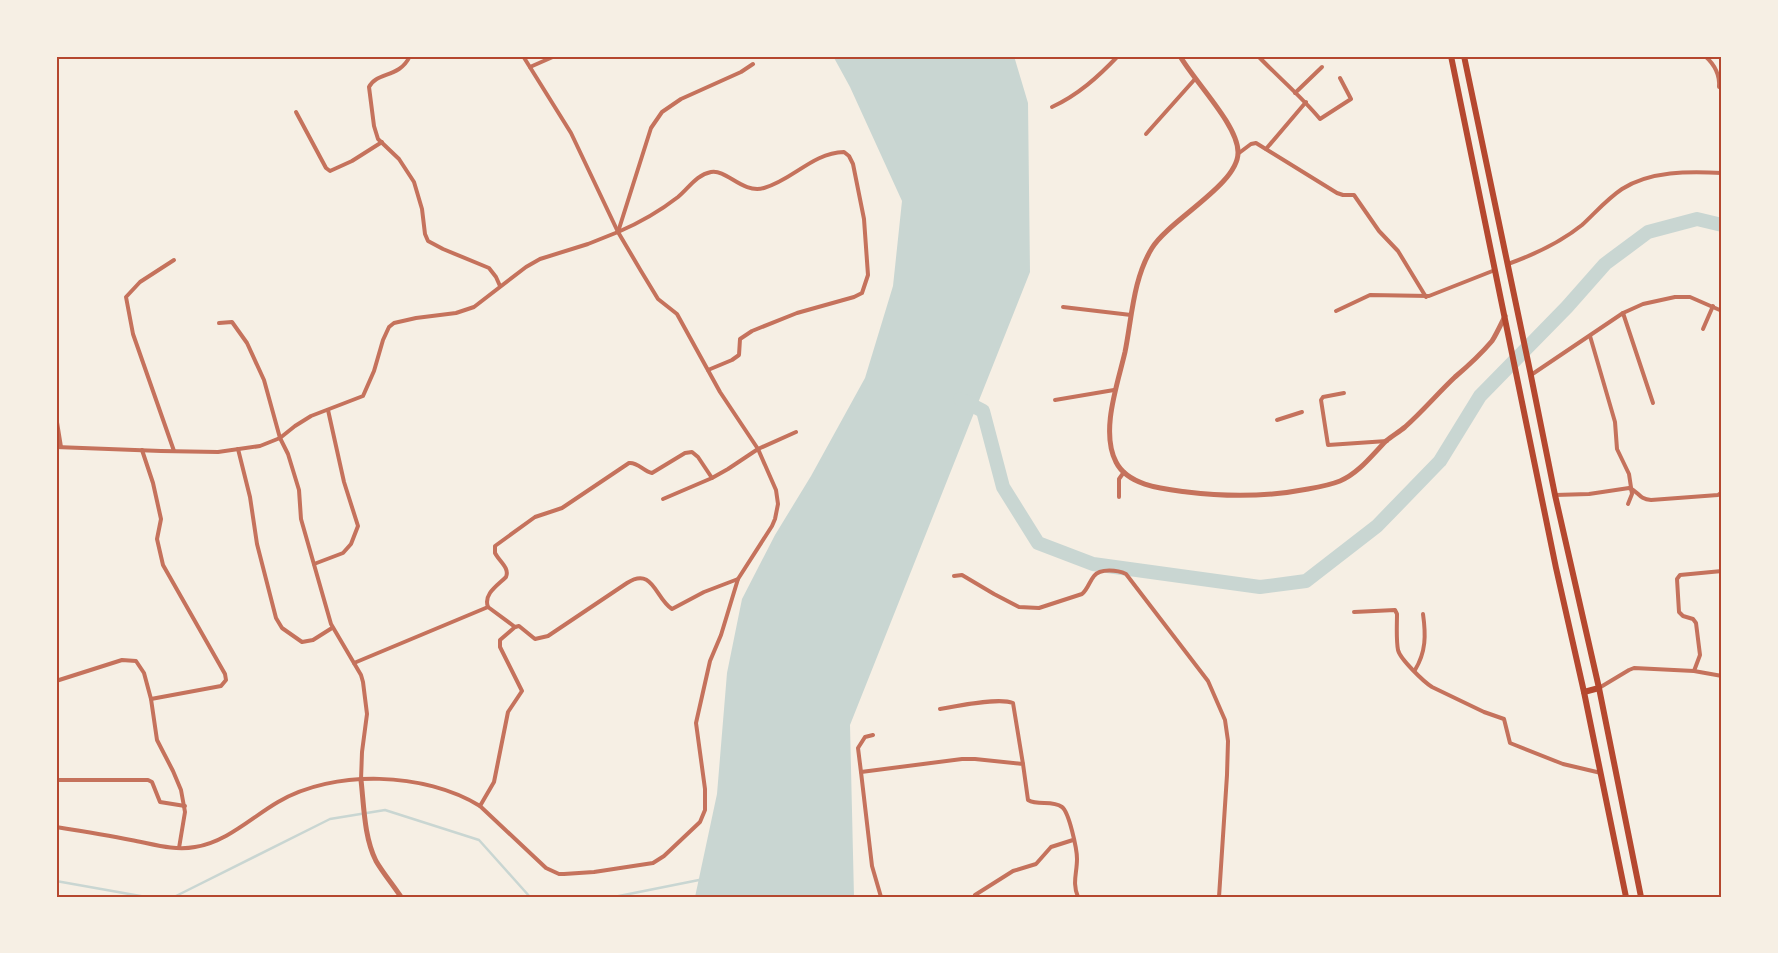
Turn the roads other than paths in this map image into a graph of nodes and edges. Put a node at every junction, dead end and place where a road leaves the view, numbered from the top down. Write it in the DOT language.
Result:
graph roads {
  1 [pos="410,56"];
  2 [pos="523,56"];
  3 [pos="555,56"];
  4 [pos="1118,56"];
  5 [pos="1180,56"];
  6 [pos="1258,56"];
  7 [pos="1451,56"];
  8 [pos="1464,56"];
  9 [pos="1705,56"];
  10 [pos="753,64"];
  11 [pos="530,67"];
  12 [pos="1322,67"];
  13 [pos="1340,78"];
  14 [pos="1194,80"];
  15 [pos="1719,87"];
  16 [pos="1295,93"];
  17 [pos="1306,102"];
  18 [pos="1052,107"];
  19 [pos="296,112"];
  20 [pos="1146,134"];
  21 [pos="382,142"];
  22 [pos="1266,149"];
  23 [pos="1239,153"];
  24 [pos="1722,173"];
  25 [pos="618,232"];
  26 [pos="174,260"];
  27 [pos="1508,264"];
  28 [pos="1496,270"];
  29 [pos="500,286"];
  30 [pos="1426,297"];
  31 [pos="1713,306"];
  32 [pos="1063,307"];
  33 [pos="1336,311"];
  34 [pos="1722,311"];
  35 [pos="1622,313"];
  36 [pos="1131,314"];
  37 [pos="1506,318"];
  38 [pos="218,323"];
  39 [pos="1703,328"];
  40 [pos="1590,336"];
  41 [pos="708,370"];
  42 [pos="1531,373"];
  43 [pos="1114,390"];
  44 [pos="1344,393"];
  45 [pos="1055,400"];
  46 [pos="1654,403"];
  47 [pos="328,410"];
  48 [pos="1302,412"];
  49 [pos="56,416"];
  50 [pos="1277,420"];
  51 [pos="796,432"];
  52 [pos="280,438"];
  53 [pos="1387,441"];
  54 [pos="58,447"];
  55 [pos="238,449"];
  56 [pos="758,449"];
  57 [pos="142,450"];
  58 [pos="174,450"];
  59 [pos="1124,472"];
  60 [pos="712,478"];
  61 [pos="1632,488"];
  62 [pos="1722,492"];
  63 [pos="1555,495"];
  64 [pos="1119,497"];
  65 [pos="663,499"];
  66 [pos="1628,504"];
  67 [pos="314,564"];
  68 [pos="1722,571"];
  69 [pos="954,576"];
  70 [pos="738,579"];
  71 [pos="488,607"];
  72 [pos="1354,612"];
  73 [pos="1423,614"];
  74 [pos="515,627"];
  75 [pos="332,628"];
  76 [pos="354,663"];
  77 [pos="1415,670"];
  78 [pos="1694,671"];
  79 [pos="1722,676"];
  80 [pos="56,681"];
  81 [pos="1599,688"];
  82 [pos="1584,692"];
  83 [pos="151,699"];
  84 [pos="940,709"];
  85 [pos="873,735"];
  86 [pos="1023,764"];
  87 [pos="861,772"];
  88 [pos="1601,773"];
  89 [pos="56,780"];
  90 [pos="361,780"];
  91 [pos="184,806"];
  92 [pos="480,806"];
  93 [pos="56,827"];
  94 [pos="1073,840"];
  95 [pos="179,848"];
  96 [pos="975,894"];
  97 [pos="401,897"];
  98 [pos="881,897"];
  99 [pos="1078,897"];
  100 [pos="1219,897"];
  101 [pos="1626,897"];
  102 [pos="1641,897"];
  1 -- 21 [label="street"];
  2 -- 11 [label="street"];
  3 -- 11 [label="street"];
  4 -- 18 [label="street"];
  5 -- 14 [label="street"];
  6 -- 16 [label="street"];
  7 -- 28 [label="main road"];
  8 -- 27 [label="main road"];
  9 -- 15 [label="street"];
  10 -- 25 [label="street"];
  11 -- 25 [label="street"];
  12 -- 16 [label="street"];
  13 -- 17 [label="street"];
  14 -- 20 [label="street"];
  14 -- 23 [label="street"];
  16 -- 17 [label="street"];
  17 -- 22 [label="street"];
  19 -- 21 [label="street"];
  21 -- 29 [label="street"];
  22 -- 23 [label="street"];
  22 -- 30 [label="street"];
  23 -- 36 [label="street"];
  24 -- 27 [label="street"];
  25 -- 29 [label="street"];
  25 -- 41 [label="street"];
  25 -- 41 [label="street"];
  26 -- 58 [label="street"];
  27 -- 28 [label="main road"];
  27 -- 42 [label="main road"];
  28 -- 30 [label="street"];
  28 -- 37 [label="main road"];
  29 -- 47 [label="street"];
  30 -- 33 [label="street"];
  31 -- 34 [label="street"];
  31 -- 35 [label="street"];
  31 -- 39 [label="street"];
  32 -- 36 [label="street"];
  35 -- 40 [label="street"];
  35 -- 46 [label="street"];
  36 -- 43 [label="street"];
  37 -- 53 [label="street"];
  37 -- 82 [label="main road"];
  38 -- 52 [label="street"];
  40 -- 42 [label="street"];
  40 -- 61 [label="street"];
  41 -- 56 [label="street"];
  42 -- 63 [label="main road"];
  43 -- 45 [label="street"];
  43 -- 59 [label="street"];
  44 -- 53 [label="street"];
  47 -- 52 [label="street"];
  47 -- 67 [label="street"];
  48 -- 50 [label="street"];
  49 -- 54 [label="street"];
  51 -- 56 [label="street"];
  52 -- 55 [label="street"];
  52 -- 67 [label="street"];
  53 -- 59 [label="street"];
  54 -- 57 [label="street"];
  55 -- 58 [label="street"];
  55 -- 75 [label="street"];
  56 -- 60 [label="street"];
  56 -- 70 [label="street"];
  57 -- 58 [label="street"];
  57 -- 83 [label="street"];
  59 -- 64 [label="street"];
  60 -- 65 [label="street"];
  60 -- 71 [label="street"];
  61 -- 62 [label="street"];
  61 -- 63 [label="street"];
  61 -- 66 [label="street"];
  63 -- 81 [label="main road"];
  67 -- 75 [label="street"];
  68 -- 78 [label="street"];
  69 -- 100 [label="street"];
  70 -- 74 [label="street"];
  70 -- 92 [label="street"];
  71 -- 74 [label="street"];
  71 -- 76 [label="street"];
  72 -- 77 [label="street"];
  73 -- 77 [label="street"];
  74 -- 92 [label="street"];
  75 -- 76 [label="street"];
  76 -- 90 [label="street"];
  77 -- 88 [label="street"];
  78 -- 79 [label="street"];
  78 -- 81 [label="street"];
  80 -- 83 [label="street"];
  81 -- 82 [label="main road"];
  81 -- 102 [label="main road"];
  82 -- 88 [label="main road"];
  83 -- 91 [label="street"];
  84 -- 86 [label="street"];
  85 -- 87 [label="street"];
  86 -- 87 [label="street"];
  86 -- 94 [label="street"];
  87 -- 98 [label="street"];
  88 -- 101 [label="main road"];
  89 -- 91 [label="street"];
  90 -- 92 [label="street"];
  90 -- 95 [label="street"];
  90 -- 97 [label="street"];
  91 -- 95 [label="street"];
  93 -- 95 [label="street"];
  94 -- 96 [label="street"];
  94 -- 99 [label="street"];
}
